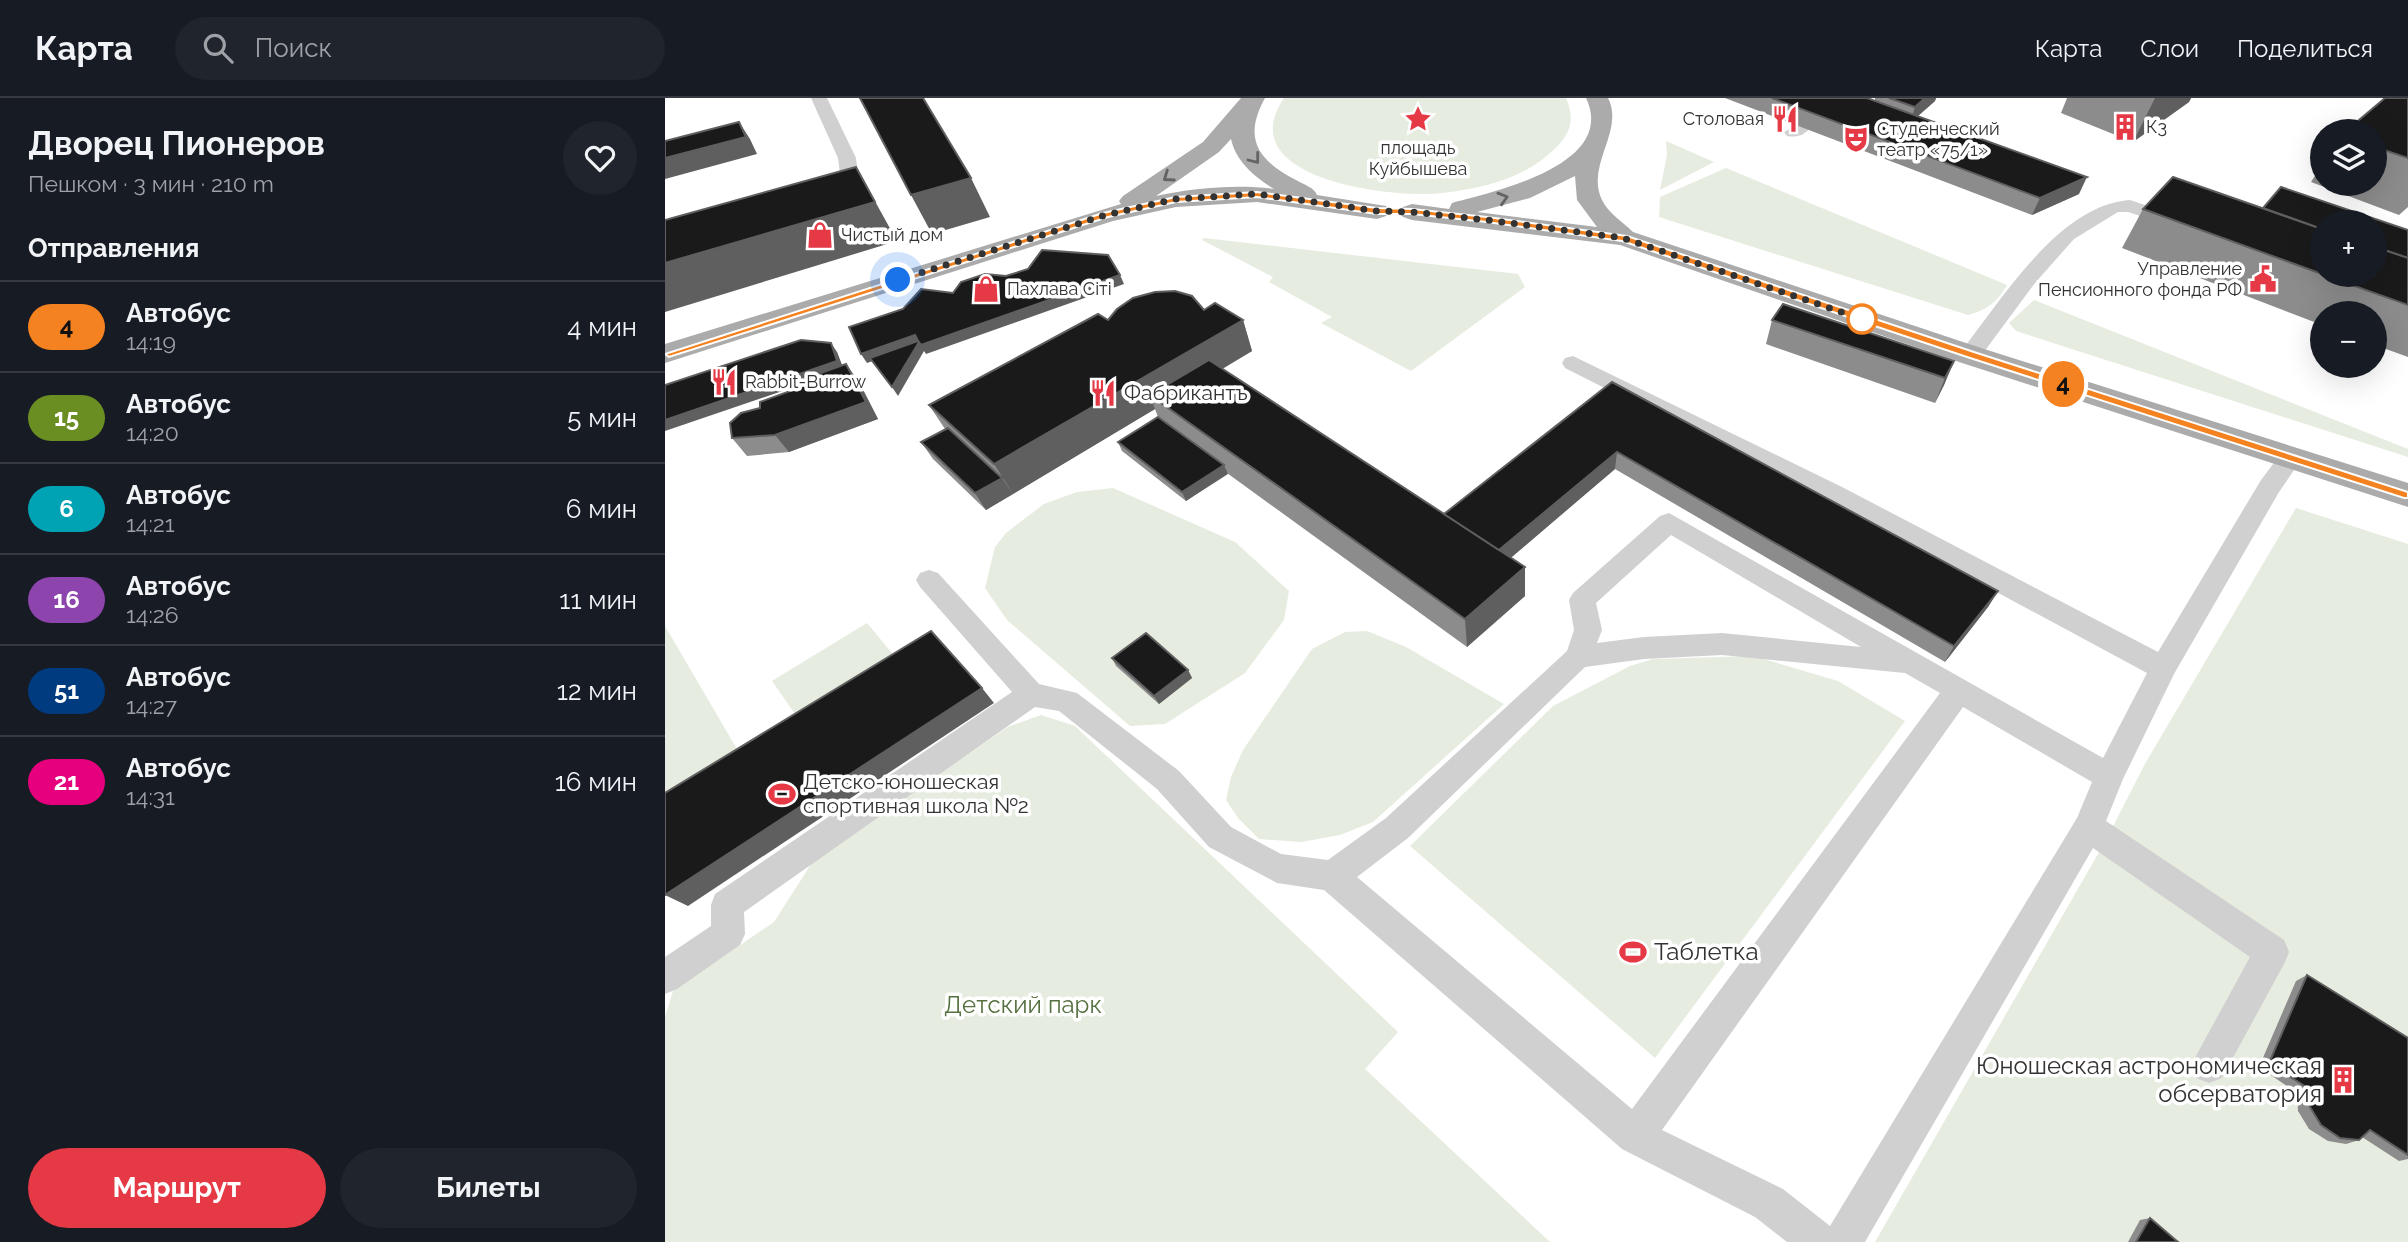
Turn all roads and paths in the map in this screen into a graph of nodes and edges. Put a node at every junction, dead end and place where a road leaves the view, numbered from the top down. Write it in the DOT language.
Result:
graph roads {
  1 [pos="819,98"];
  2 [pos="1254,98"];
  3 [pos="1599,100"];
  4 [pos="1592,149"];
  5 [pos="818,201"];
  6 [pos="1377,211"];
  7 [pos="1412,212"];
  8 [pos="1106,215"];
  9 [pos="2194,228"];
  10 [pos="1623,238"];
  11 [pos="665,354"];
  12 [pos="1970,355"];
  13 [pos="1573,363"];
  14 [pos="2291,457"];
  15 [pos="2408,495"];
  16 [pos="929,580"];
  17 [pos="1578,657"];
  18 [pos="1911,663"];
  19 [pos="2163,668"];
  20 [pos="1959,690"];
  21 [pos="1031,694"];
  22 [pos="2109,776"];
  23 [pos="2089,826"];
  24 [pos="1332,876"];
  25 [pos="665,977"];
  26 [pos="2209,1065"];
  27 [pos="1635,1136"];
  28 [pos="1818,1242"];
  29 [pos="1843,1242"];
  1 -- 5 [label="lane"];
  2 -- 6 [label="main road, one-way"];
  2 -- 8 [label="main road, one-way"];
  3 -- 4 [label="main road"];
  7 -- 4 [label="main road, one-way"];
  4 -- 10 [label="main road"];
  6 -- 7 [label="main road"];
  6 -- 8 [label="main road"];
  7 -- 10 [label="main road"];
  8 -- 11 [label="main road"];
  9 -- 12 [label="lane"];
  10 -- 12 [label="main road"];
  12 -- 14 [label="main road"];
  13 -- 19 [label="lane"];
  14 -- 15 [label="main road"];
  14 -- 19 [label="lane"];
  16 -- 21 [label="lane"];
  17 -- 18 [label="lane"];
  17 -- 18 [label="lane"];
  17 -- 24 [label="lane"];
  18 -- 20 [label="lane"];
  19 -- 22 [label="lane"];
  20 -- 22 [label="lane"];
  20 -- 27 [label="lane"];
  21 -- 24 [label="lane"];
  21 -- 25 [label="lane"];
  22 -- 23 [label="lane"];
  23 -- 26 [label="lane"];
  23 -- 29 [label="lane"];
  24 -- 27 [label="lane"];
  27 -- 28 [label="lane"];
}
